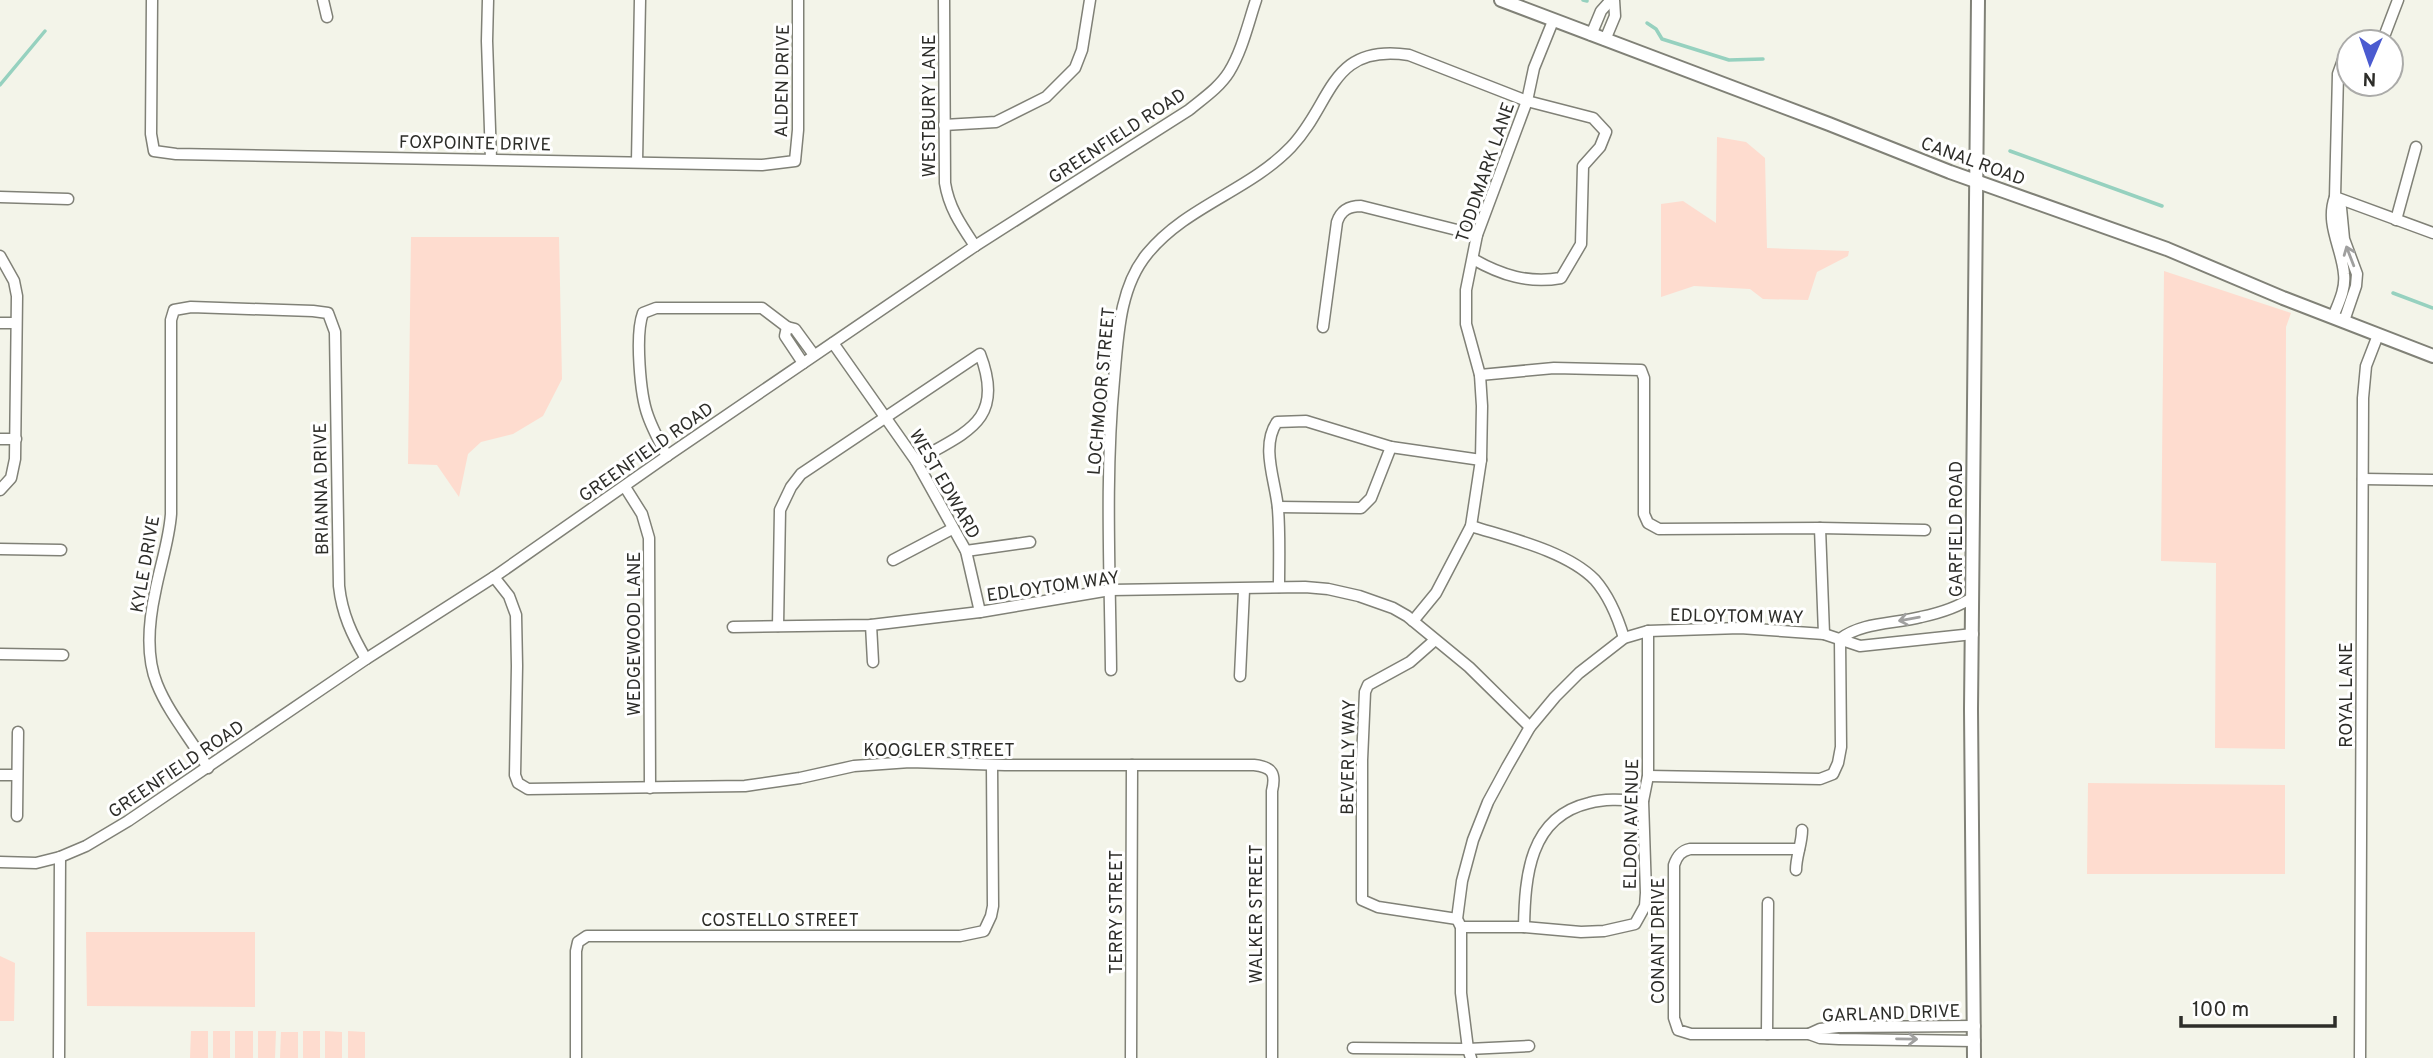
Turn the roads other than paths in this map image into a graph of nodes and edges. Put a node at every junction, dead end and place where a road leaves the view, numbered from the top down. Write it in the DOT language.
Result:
graph roads {
  1 [pos="152,0"];
  2 [pos="323,0"];
  3 [pos="488,0"];
  4 [pos="640,0"];
  5 [pos="798,0"];
  6 [pos="944,0"];
  7 [pos="1090,0"];
  8 [pos="1256,0"];
  9 [pos="1501,0"];
  10 [pos="1612,0"];
  11 [pos="1978,0"];
  12 [pos="2398,0"];
  13 [pos="327,17"];
  14 [pos="1553,21"];
  15 [pos="2387,28"];
  16 [pos="1591,35"];
  17 [pos="1605,40"];
  18 [pos="2338,98"];
  19 [pos="1527,101"];
  20 [pos="944,125"];
  21 [pos="2416,147"];
  22 [pos="491,159"];
  23 [pos="795,161"];
  24 [pos="637,162"];
  25 [pos="1976,181"];
  26 [pos="0,197"];
  27 [pos="2335,197"];
  28 [pos="68,199"];
  29 [pos="2396,220"];
  30 [pos="2433,233"];
  31 [pos="1478,235"];
  32 [pos="975,246"];
  33 [pos="0,256"];
  34 [pos="1472,258"];
  35 [pos="328,313"];
  36 [pos="2338,319"];
  37 [pos="0,323"];
  38 [pos="16,323"];
  39 [pos="787,327"];
  40 [pos="1323,327"];
  41 [pos="2378,335"];
  42 [pos="833,342"];
  43 [pos="814,355"];
  44 [pos="2433,356"];
  45 [pos="803,363"];
  46 [pos="1480,375"];
  47 [pos="885,416"];
  48 [pos="0,439"];
  49 [pos="16,439"];
  50 [pos="1391,447"];
  51 [pos="667,456"];
  52 [pos="1481,460"];
  53 [pos="916,461"];
  54 [pos="2363,479"];
  55 [pos="2433,480"];
  56 [pos="625,487"];
  57 [pos="0,491"];
  58 [pos="1278,506"];
  59 [pos="1471,526"];
  60 [pos="1820,528"];
  61 [pos="952,529"];
  62 [pos="1925,530"];
  63 [pos="1030,542"];
  64 [pos="0,550"];
  65 [pos="61,550"];
  66 [pos="966,551"];
  67 [pos="893,560"];
  68 [pos="494,577"];
  69 [pos="1279,587"];
  70 [pos="1111,590"];
  71 [pos="1244,590"];
  72 [pos="1973,597"];
  73 [pos="980,612"];
  74 [pos="1413,621"];
  75 [pos="871,625"];
  76 [pos="778,626"];
  77 [pos="733,627"];
  78 [pos="1648,631"];
  79 [pos="1824,634"];
  80 [pos="1973,634"];
  81 [pos="1624,638"];
  82 [pos="1840,639"];
  83 [pos="1435,640"];
  84 [pos="0,654"];
  85 [pos="63,655"];
  86 [pos="366,659"];
  87 [pos="873,662"];
  88 [pos="1111,670"];
  89 [pos="1240,676"];
  90 [pos="1530,727"];
  91 [pos="18,732"];
  92 [pos="992,765"];
  93 [pos="1132,765"];
  94 [pos="208,768"];
  95 [pos="1273,771"];
  96 [pos="0,775"];
  97 [pos="16,775"];
  98 [pos="1648,776"];
  99 [pos="650,788"];
  100 [pos="1643,801"];
  101 [pos="17,816"];
  102 [pos="1802,830"];
  103 [pos="1799,849"];
  104 [pos="60,857"];
  105 [pos="0,862"];
  106 [pos="1796,870"];
  107 [pos="1768,903"];
  108 [pos="1459,923"];
  109 [pos="1524,927"];
  110 [pos="1975,1026"];
  111 [pos="1678,1030"];
  112 [pos="1767,1034"];
  113 [pos="1809,1034"];
  114 [pos="1975,1041"];
  115 [pos="1529,1046"];
  116 [pos="1353,1048"];
  117 [pos="1418,1053"];
  118 [pos="1470,1054"];
  119 [pos="59,1058"];
  120 [pos="576,1058"];
  121 [pos="1131,1058"];
  122 [pos="1272,1058"];
  123 [pos="1974,1058"];
  124 [pos="2360,1058"];
  1 -- 22 [label="street, FOXPOINTE DRIVE"];
  2 -- 13 [label="street"];
  3 -- 22 [label="street"];
  4 -- 24 [label="street"];
  5 -- 23 [label="street, ALDEN DRIVE"];
  6 -- 20 [label="street, WESTBURY LANE"];
  7 -- 20 [label="street"];
  8 -- 32 [label="street, GREENFIELD ROAD"];
  9 -- 14 [label="main road, CANAL ROAD"];
  10 -- 16 [label="street"];
  10 -- 17 [label="street"];
  11 -- 25 [label="main road, GARFIELD ROAD"];
  12 -- 15 [label="street"];
  14 -- 16 [label="main road, CANAL ROAD"];
  14 -- 19 [label="street, TODDMARK LANE"];
  16 -- 17 [label="main road, CANAL ROAD"];
  17 -- 25 [label="main road, CANAL ROAD"];
  18 -- 27 [label="street"];
  19 -- 31 [label="street, TODDMARK LANE"];
  19 -- 34 [label="street, LOCHMOOR STREET"];
  19 -- 70 [label="street, LOCHMOOR STREET"];
  20 -- 32 [label="street, WESTBURY LANE"];
  21 -- 29 [label="street"];
  22 -- 24 [label="street, FOXPOINTE DRIVE"];
  23 -- 24 [label="street, FOXPOINTE DRIVE"];
  25 -- 36 [label="main road, CANAL ROAD"];
  25 -- 72 [label="main road, GARFIELD ROAD"];
  26 -- 28 [label="street"];
  27 -- 29 [label="street"];
  27 -- 36 [label="street"];
  29 -- 30 [label="street"];
  31 -- 34 [label="street, TODDMARK LANE"];
  31 -- 40 [label="street"];
  32 -- 42 [label="street, GREENFIELD ROAD"];
  33 -- 38 [label="street"];
  34 -- 46 [label="street, TODDMARK LANE"];
  35 -- 86 [label="street, BRIANNA DRIVE"];
  35 -- 94 [label="street, KYLE DRIVE"];
  36 -- 41 [label="main road, CANAL ROAD"];
  37 -- 38 [label="street"];
  38 -- 49 [label="street"];
  39 -- 43 [label="street"];
  39 -- 45 [label="street"];
  39 -- 51 [label="street"];
  41 -- 44 [label="main road, CANAL ROAD"];
  41 -- 54 [label="street, ROYAL LANE"];
  42 -- 43 [label="street, GREENFIELD ROAD"];
  42 -- 47 [label="street, WEST EDWARD"];
  43 -- 45 [label="street, GREENFIELD ROAD"];
  45 -- 51 [label="street, GREENFIELD ROAD"];
  46 -- 52 [label="street, TODDMARK LANE"];
  46 -- 60 [label="street"];
  47 -- 53 [label="street, WEST EDWARD"];
  47 -- 53 [label="street"];
  47 -- 76 [label="street"];
  48 -- 49 [label="street"];
  49 -- 57 [label="street"];
  50 -- 52 [label="street"];
  50 -- 58 [label="street"];
  50 -- 58 [label="street"];
  51 -- 56 [label="street, GREENFIELD ROAD"];
  52 -- 59 [label="street"];
  53 -- 61 [label="street, WEST EDWARD"];
  54 -- 55 [label="street"];
  54 -- 124 [label="street, ROYAL LANE"];
  56 -- 68 [label="street, GREENFIELD ROAD"];
  56 -- 99 [label="street, WEDGEWOOD LANE"];
  58 -- 69 [label="street"];
  59 -- 74 [label="street"];
  59 -- 81 [label="street"];
  60 -- 62 [label="street"];
  60 -- 79 [label="street"];
  61 -- 66 [label="street, WEST EDWARD"];
  61 -- 67 [label="street"];
  63 -- 66 [label="street"];
  64 -- 65 [label="street"];
  66 -- 73 [label="street, WEST EDWARD"];
  68 -- 86 [label="street, GREENFIELD ROAD"];
  68 -- 99 [label="street, KOOGLER STREET"];
  69 -- 71 [label="street, EDLOYTOM WAY"];
  69 -- 74 [label="street, EDLOYTOM WAY"];
  70 -- 71 [label="street, EDLOYTOM WAY"];
  70 -- 73 [label="street, EDLOYTOM WAY"];
  70 -- 88 [label="street, LOCHMOOR STREET"];
  71 -- 89 [label="street"];
  72 -- 80 [label="main road, GARFIELD ROAD"];
  72 -- 82 [label="street, one-way"];
  73 -- 75 [label="street, EDLOYTOM WAY"];
  74 -- 83 [label="street, EDLOYTOM WAY"];
  75 -- 76 [label="street, EDLOYTOM WAY"];
  75 -- 87 [label="street"];
  76 -- 77 [label="street, EDLOYTOM WAY"];
  78 -- 79 [label="street, EDLOYTOM WAY"];
  78 -- 81 [label="street, EDLOYTOM WAY"];
  78 -- 98 [label="street, ELDON AVENUE"];
  79 -- 82 [label="street, EDLOYTOM WAY"];
  80 -- 82 [label="street, EDLOYTOM WAY"];
  80 -- 110 [label="main road, GARFIELD ROAD"];
  81 -- 90 [label="street"];
  82 -- 98 [label="street"];
  83 -- 90 [label="street"];
  83 -- 108 [label="street, BEVERLY WAY"];
  84 -- 85 [label="street"];
  86 -- 94 [label="street, GREENFIELD ROAD"];
  90 -- 108 [label="street"];
  91 -- 97 [label="street"];
  92 -- 93 [label="street, KOOGLER STREET"];
  92 -- 99 [label="street, KOOGLER STREET"];
  92 -- 120 [label="street, COSTELLO STREET"];
  93 -- 95 [label="street, KOOGLER STREET"];
  93 -- 121 [label="street, TERRY STREET"];
  94 -- 104 [label="street, GREENFIELD ROAD"];
  95 -- 122 [label="street, WALKER STREET"];
  96 -- 97 [label="street"];
  97 -- 101 [label="street"];
  98 -- 100 [label="street, ELDON AVENUE"];
  100 -- 109 [label="street"];
  100 -- 109 [label="street, ELDON AVENUE"];
  102 -- 103 [label="street"];
  103 -- 106 [label="street"];
  103 -- 111 [label="street, CONANT DRIVE"];
  104 -- 105 [label="street, GREENFIELD ROAD"];
  104 -- 119 [label="street"];
  107 -- 112 [label="street"];
  108 -- 109 [label="street, ELDON AVENUE"];
  108 -- 118 [label="street"];
  110 -- 113 [label="street, GARLAND DRIVE"];
  110 -- 114 [label="main road, GARFIELD ROAD"];
  111 -- 112 [label="street, GARLAND DRIVE"];
  112 -- 113 [label="street, GARLAND DRIVE"];
  113 -- 114 [label="street, GARLAND DRIVE, one-way"];
  114 -- 123 [label="main road, GARFIELD ROAD"];
  115 -- 118 [label="street"];
  116 -- 117 [label="street"];
  117 -- 118 [label="street"];
}
